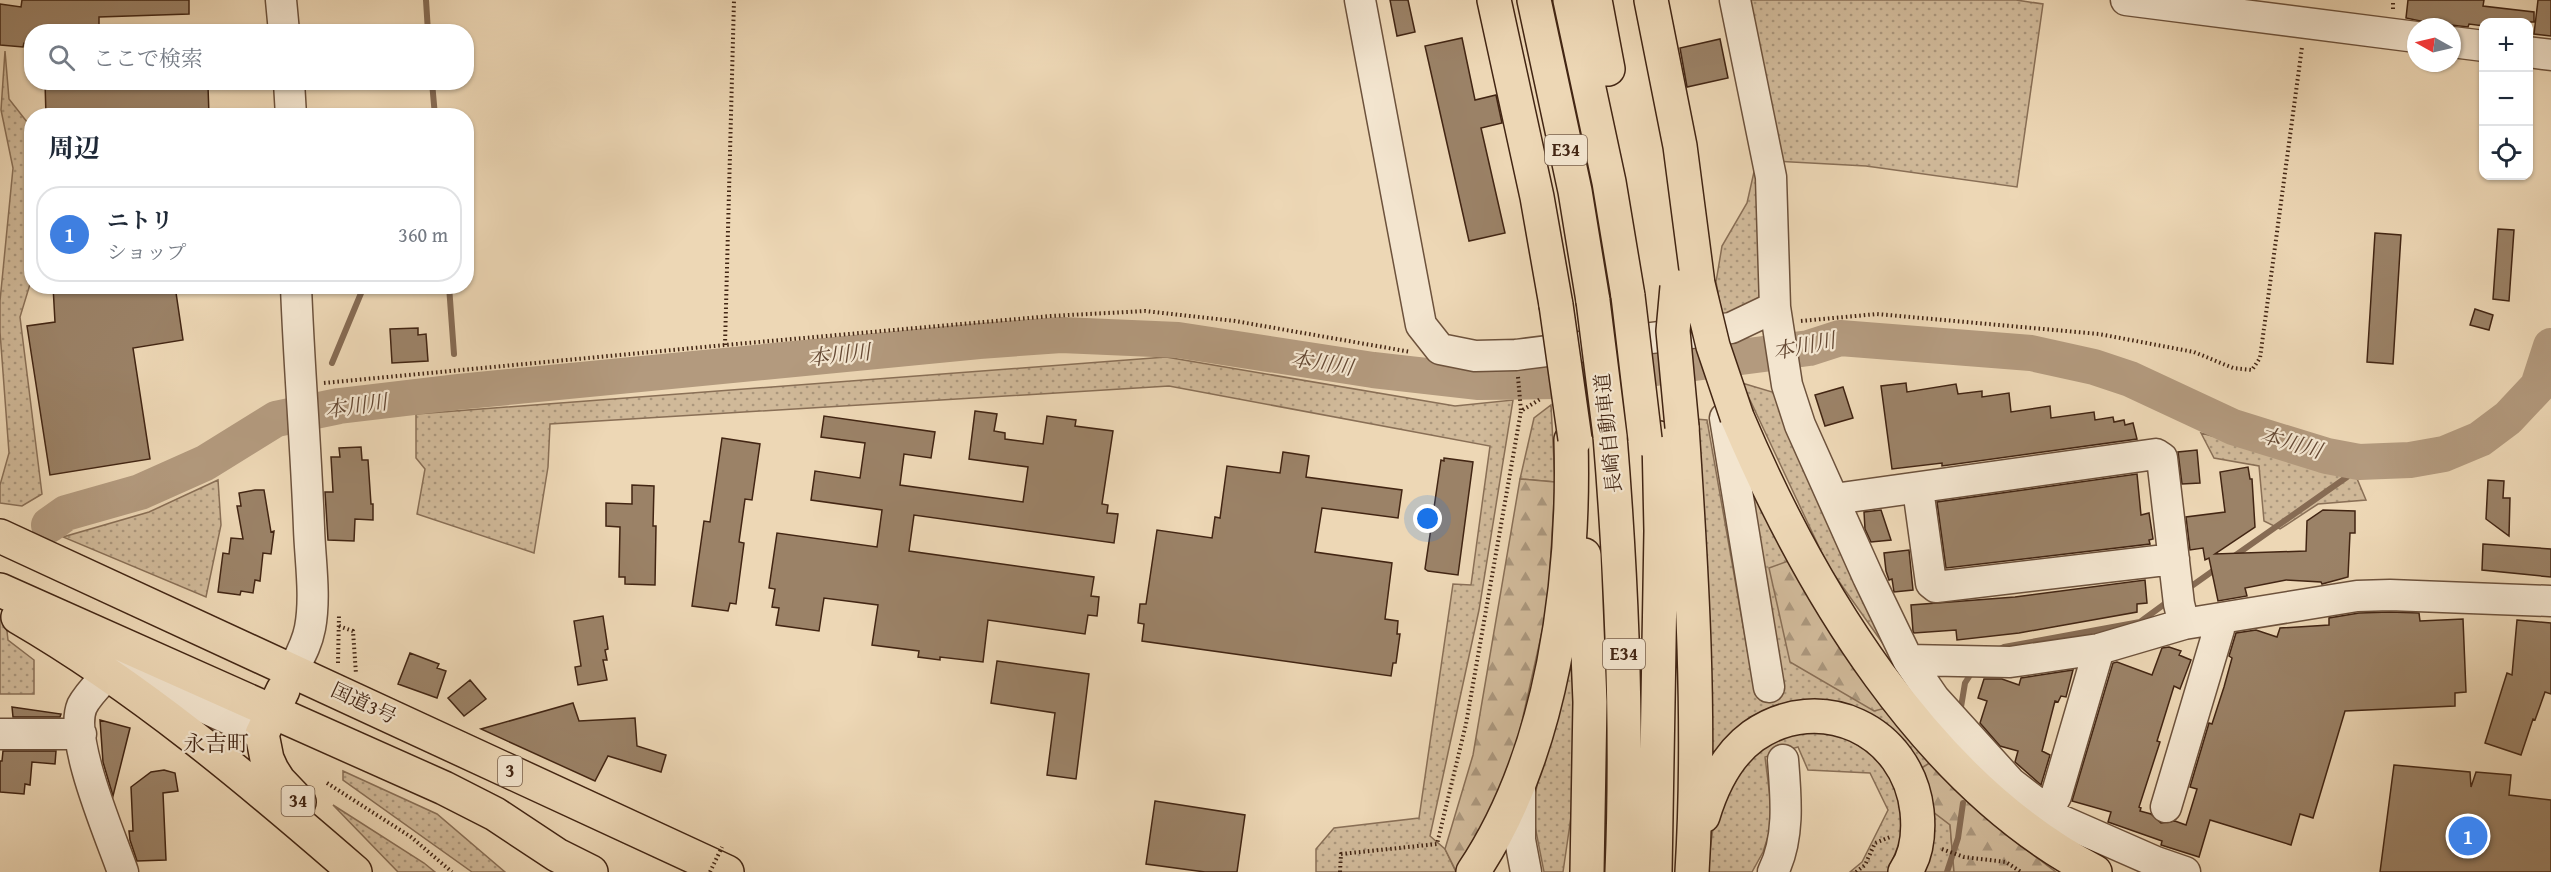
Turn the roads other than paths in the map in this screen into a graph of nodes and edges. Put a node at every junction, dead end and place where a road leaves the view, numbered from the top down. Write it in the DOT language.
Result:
graph roads {
  1 [pos="281,0"];
  2 [pos="1360,0"];
  3 [pos="1494,0"];
  4 [pos="1534,0"];
  5 [pos="1570,0"];
  6 [pos="1595,0"];
  7 [pos="1651,0"];
  8 [pos="1735,0"];
  9 [pos="2126,0"];
  10 [pos="283,24"];
  11 [pos="2407,36"];
  12 [pos="2461,43"];
  13 [pos="2479,45"];
  14 [pos="2533,53"];
  15 [pos="2551,55"];
  16 [pos="289,90"];
  17 [pos="291,108"];
  18 [pos="1688,285"];
  19 [pos="296,294"];
  20 [pos="1635,296"];
  21 [pos="1776,315"];
  22 [pos="1731,418"];
  23 [pos="1662,435"];
  24 [pos="1573,440"];
  25 [pos="1918,489"];
  26 [pos="1834,499"];
  27 [pos="0,536"];
  28 [pos="0,590"];
  29 [pos="2178,592"];
  30 [pos="0,599"];
  31 [pos="2551,601"];
  32 [pos="2222,619"];
  33 [pos="2099,649"];
  34 [pos="1908,660"];
  35 [pos="293,670"];
  36 [pos="109,673"];
  37 [pos="1769,687"];
  38 [pos="267,723"];
  39 [pos="0,734"];
  40 [pos="81,734"];
  41 [pos="1783,760"];
  42 [pos="1590,766"];
  43 [pos="1520,784"];
  44 [pos="2166,807"];
  45 [pos="2048,811"];
  46 [pos="724,859"];
  47 [pos="1692,871"];
  48 [pos="123,872"];
  49 [pos="355,872"];
  50 [pos="375,872"];
  51 [pos="591,872"];
  52 [pos="602,872"];
  53 [pos="1473,872"];
  54 [pos="1526,872"];
  55 [pos="1580,872"];
  56 [pos="1587,872"];
  57 [pos="1622,872"];
  58 [pos="1655,872"];
  59 [pos="1773,872"];
  60 [pos="1905,872"];
  61 [pos="2095,872"];
  62 [pos="2186,872"];
  1 -- 10 [label="street"];
  2 -- 21 [label="street"];
  3 -- 24 [label="highway, bridge"];
  4 -- 57 [label="highway, 長崎自動車道 / E34, bridge"];
  5 -- 20 [label="highway"];
  6 -- 20 [label="highway"];
  7 -- 18 [label="highway"];
  8 -- 21 [label="street"];
  9 -- 11 [label="street"];
  12 -- 13 [label="street"];
  14 -- 15 [label="street"];
  16 -- 17 [label="street"];
  18 -- 22 [label="highway, bridge"];
  18 -- 23 [label="highway, bridge"];
  19 -- 35 [label="street"];
  20 -- 23 [label="highway, bridge"];
  21 -- 26 [label="street"];
  22 -- 37 [label="street"];
  22 -- 61 [label="highway"];
  23 -- 47 [label="highway"];
  23 -- 58 [label="highway, E34"];
  24 -- 42 [label="highway"];
  24 -- 43 [label="highway"];
  25 -- 26 [label="street"];
  25 -- 29 [label="street"];
  25 -- 29 [label="street"];
  26 -- 34 [label="street"];
  27 -- 35 [label="highway, 国道3号 / 3"];
  28 -- 38 [label="highway, 3"];
  29 -- 32 [label="street"];
  29 -- 33 [label="street"];
  30 -- 36 [label="highway, 34"];
  31 -- 32 [label="street"];
  32 -- 44 [label="street"];
  33 -- 34 [label="street"];
  33 -- 45 [label="street"];
  34 -- 45 [label="street"];
  35 -- 38 [label="highway"];
  35 -- 46 [label="highway, 国道3号 / 3"];
  35 -- 52 [label="highway"];
  36 -- 38 [label="street"];
  36 -- 40 [label="street"];
  36 -- 49 [label="highway, 34"];
  38 -- 50 [label="highway, 34"];
  38 -- 51 [label="highway, 3"];
  39 -- 40 [label="street"];
  40 -- 48 [label="street"];
  41 -- 59 [label="street"];
  42 -- 55 [label="highway"];
  42 -- 56 [label="highway"];
  43 -- 53 [label="highway"];
  43 -- 54 [label="street"];
  45 -- 62 [label="street"];
  47 -- 60 [label="highway"];
}
